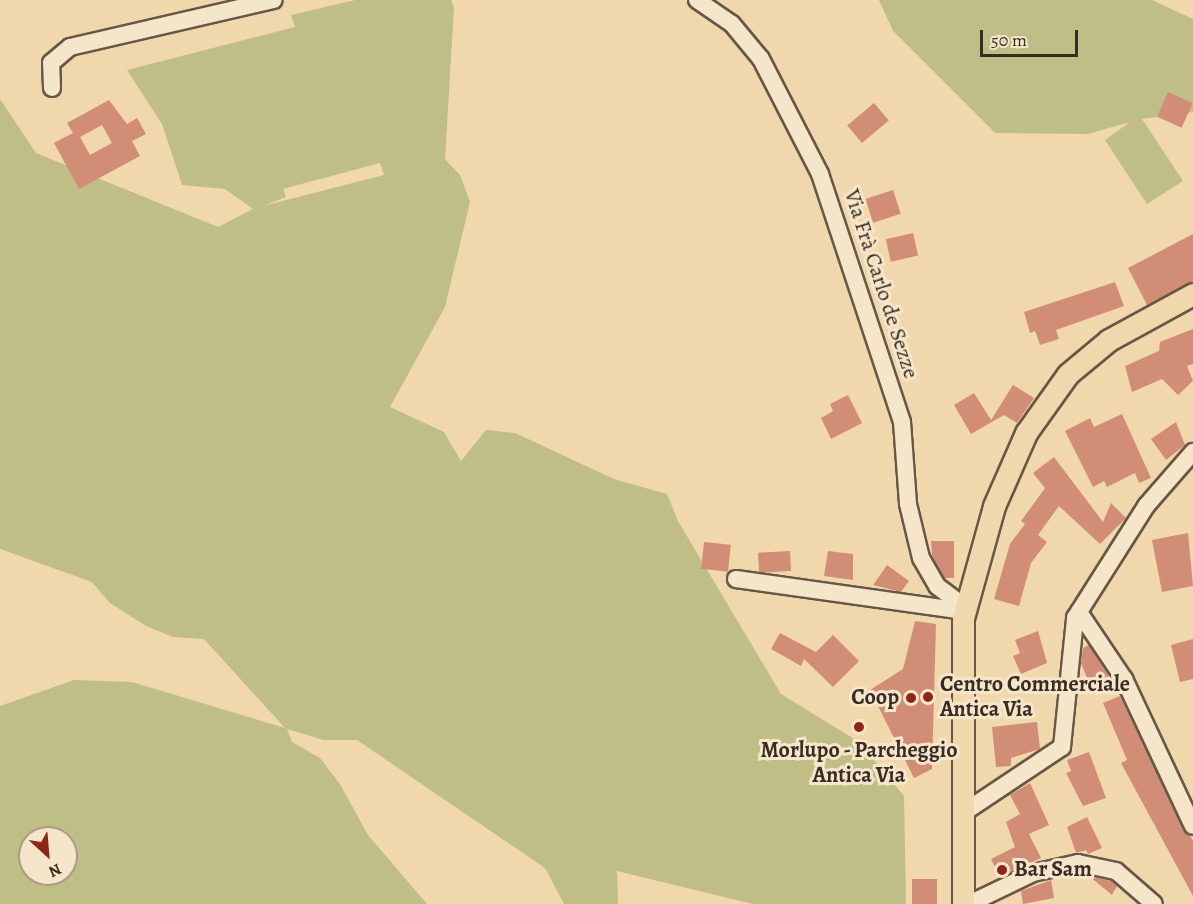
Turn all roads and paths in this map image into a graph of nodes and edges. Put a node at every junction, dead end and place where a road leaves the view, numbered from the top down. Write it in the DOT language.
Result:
graph roads {
  1 [pos="274,0"];
  2 [pos="697,0"];
  3 [pos="52,88"];
  4 [pos="1193,294"];
  5 [pos="1193,452"];
  6 [pos="736,579"];
  7 [pos="964,609"];
  8 [pos="1078,612"];
  9 [pos="963,813"];
  10 [pos="1193,826"];
  11 [pos="963,904"];
  12 [pos="969,904"];
  13 [pos="1154,904"];
  1 -- 3 [label="street"];
  2 -- 7 [label="street, Via Frà Carlo de Sezze"];
  4 -- 7 [label="main road"];
  5 -- 8 [label="street"];
  6 -- 7 [label="street"];
  7 -- 9 [label="main road"];
  8 -- 9 [label="street"];
  8 -- 10 [label="street"];
  9 -- 11 [label="main road"];
  12 -- 13 [label="street"];
}
